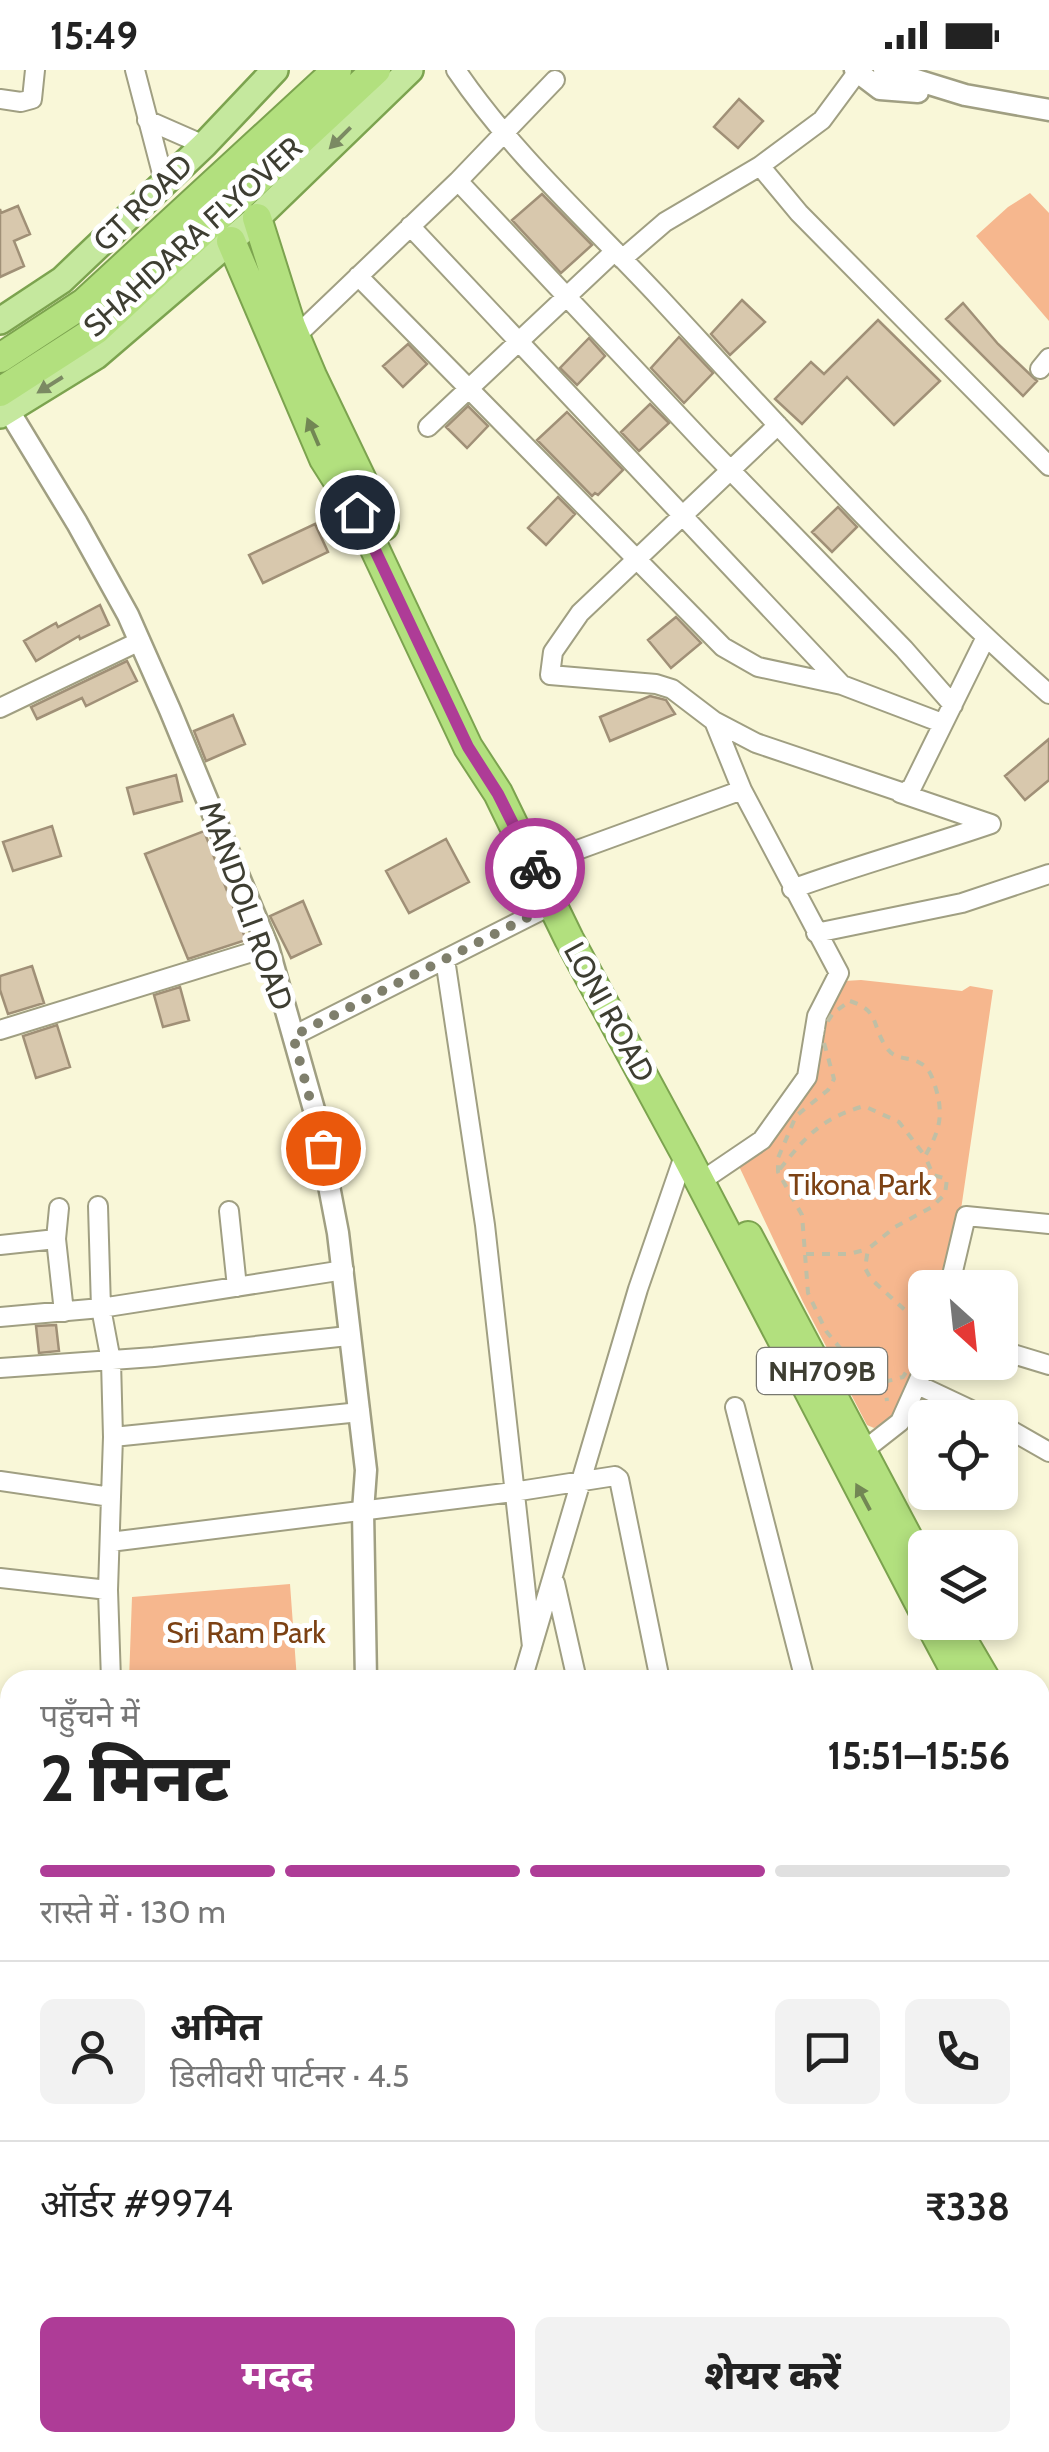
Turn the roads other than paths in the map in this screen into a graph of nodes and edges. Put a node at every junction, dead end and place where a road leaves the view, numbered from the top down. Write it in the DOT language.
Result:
graph roads {
  1 [pos="36,70"];
  2 [pos="134,70"];
  3 [pos="274,70"];
  4 [pos="337,70"];
  5 [pos="456,70"];
  6 [pos="884,70"];
  7 [pos="857,71"];
  8 [pos="396,73"];
  9 [pos="555,80"];
  10 [pos="965,95"];
  11 [pos="0,99"];
  12 [pos="1049,110"];
  13 [pos="146,120"];
  14 [pos="504,135"];
  15 [pos="204,145"];
  16 [pos="760,166"];
  17 [pos="458,180"];
  18 [pos="164,181"];
  19 [pos="257,218"];
  20 [pos="410,226"];
  21 [pos="232,240"];
  22 [pos="618,255"];
  23 [pos="358,276"];
  24 [pos="566,296"];
  25 [pos="0,321"];
  26 [pos="296,336"];
  27 [pos="517,342"];
  28 [pos="0,358"];
  29 [pos="468,388"];
  30 [pos="3,406"];
  31 [pos="778,425"];
  32 [pos="428,427"];
  33 [pos="1049,466"];
  34 [pos="730,469"];
  35 [pos="682,514"];
  36 [pos="636,559"];
  37 [pos="986,637"];
  38 [pos="140,641"];
  39 [pos="842,685"];
  40 [pos="1049,694"];
  41 [pos="952,705"];
  42 [pos="0,708"];
  43 [pos="714,721"];
  44 [pos="942,723"];
  45 [pos="742,790"];
  46 [pos="900,793"];
  47 [pos="541,866"];
  48 [pos="1049,874"];
  49 [pos="792,889"];
  50 [pos="552,905"];
  51 [pos="816,932"];
  52 [pos="268,947"];
  53 [pos="445,960"];
  54 [pos="0,1030"];
  55 [pos="293,1036"];
  56 [pos="685,1153"];
  57 [pos="707,1178"];
  58 [pos="98,1206"];
  59 [pos="59,1208"];
  60 [pos="228,1211"];
  61 [pos="1049,1224"];
  62 [pos="56,1239"];
  63 [pos="0,1245"];
  64 [pos="344,1270"];
  65 [pos="953,1270"];
  66 [pos="237,1287"];
  67 [pos="101,1308"];
  68 [pos="64,1312"];
  69 [pos="0,1317"];
  70 [pos="348,1336"];
  71 [pos="1018,1356"];
  72 [pos="111,1360"];
  73 [pos="1049,1365"];
  74 [pos="0,1368"];
  75 [pos="920,1380"];
  76 [pos="918,1385"];
  77 [pos="950,1400"];
  78 [pos="735,1407"];
  79 [pos="360,1412"];
  80 [pos="1018,1434"];
  81 [pos="114,1436"];
  82 [pos="863,1451"];
  83 [pos="1049,1452"];
  84 [pos="0,1480"];
  85 [pos="584,1480"];
  86 [pos="513,1492"];
  87 [pos="110,1497"];
  88 [pos="363,1511"];
  89 [pos="908,1537"];
  90 [pos="110,1542"];
  91 [pos="0,1578"];
  92 [pos="554,1580"];
  93 [pos="908,1580"];
  94 [pos="108,1590"];
  95 [pos="943,1640"];
  96 [pos="958,1640"];
  97 [pos="532,1647"];
  98 [pos="112,1670"];
  99 [pos="366,1670"];
  100 [pos="525,1670"];
  101 [pos="575,1670"];
  102 [pos="658,1670"];
  103 [pos="801,1670"];
  104 [pos="966,1670"];
  105 [pos="969,1670"];
  1 -- 11 [label="street"];
  2 -- 13 [label="street"];
  3 -- 15 [label="main road, GT ROAD"];
  4 -- 28 [label="highway, SHAHDARA FLYOVER"];
  5 -- 14 [label="street"];
  6 -- 10 [label="street"];
  7 -- 10 [label="street"];
  7 -- 16 [label="street"];
  8 -- 19 [label="main road, one-way"];
  8 -- 30 [label="highway, SHAHDARA FLYOVER"];
  9 -- 14 [label="street"];
  10 -- 12 [label="street"];
  13 -- 15 [label="street"];
  13 -- 18 [label="street"];
  14 -- 17 [label="street"];
  14 -- 22 [label="street"];
  15 -- 18 [label="main road, GT ROAD"];
  16 -- 22 [label="street"];
  16 -- 33 [label="street"];
  17 -- 20 [label="street"];
  17 -- 24 [label="street"];
  18 -- 25 [label="main road, GT ROAD"];
  19 -- 21 [label="main road"];
  19 -- 26 [label="highway, LONI ROAD / NH709B"];
  20 -- 23 [label="street"];
  20 -- 27 [label="street"];
  21 -- 30 [label="main road, one-way"];
  47 -- 21 [label="highway, LONI ROAD / NH709B, one-way"];
  22 -- 24 [label="street"];
  22 -- 31 [label="street"];
  23 -- 26 [label="street"];
  23 -- 29 [label="street"];
  24 -- 27 [label="street"];
  24 -- 34 [label="street"];
  26 -- 47 [label="highway, LONI ROAD / NH709B"];
  27 -- 29 [label="street"];
  27 -- 35 [label="street"];
  29 -- 32 [label="street"];
  29 -- 36 [label="street"];
  30 -- 38 [label="street, MANDOLI ROAD"];
  31 -- 34 [label="street"];
  31 -- 37 [label="street"];
  34 -- 35 [label="street"];
  34 -- 41 [label="street"];
  35 -- 36 [label="street"];
  35 -- 39 [label="street"];
  36 -- 39 [label="street"];
  36 -- 43 [label="street"];
  37 -- 40 [label="street"];
  37 -- 41 [label="street"];
  38 -- 42 [label="street"];
  38 -- 52 [label="street, MANDOLI ROAD"];
  39 -- 44 [label="street"];
  41 -- 44 [label="street"];
  43 -- 45 [label="street"];
  43 -- 46 [label="street"];
  44 -- 46 [label="street"];
  45 -- 47 [label="street"];
  45 -- 49 [label="street"];
  46 -- 49 [label="street"];
  47 -- 50 [label="highway, LONI ROAD / NH709B"];
  47 -- 57 [label="highway, LONI ROAD / NH709B"];
  48 -- 51 [label="street"];
  49 -- 51 [label="street"];
  50 -- 53 [label="street"];
  50 -- 56 [label="highway, LONI ROAD / NH709B"];
  51 -- 57 [label="street"];
  52 -- 54 [label="street"];
  52 -- 55 [label="street, MANDOLI ROAD"];
  53 -- 55 [label="street"];
  53 -- 86 [label="street"];
  55 -- 64 [label="street, MANDOLI ROAD"];
  56 -- 57 [label="highway, LONI ROAD / NH709B"];
  56 -- 85 [label="street"];
  57 -- 82 [label="highway, LONI ROAD / NH709B"];
  93 -- 57 [label="highway, LONI ROAD / NH709B, one-way"];
  58 -- 67 [label="street"];
  59 -- 62 [label="street"];
  60 -- 66 [label="street"];
  61 -- 65 [label="street"];
  62 -- 63 [label="street"];
  62 -- 68 [label="street"];
  64 -- 66 [label="street"];
  64 -- 70 [label="street, MANDOLI ROAD"];
  66 -- 67 [label="street"];
  67 -- 68 [label="street"];
  67 -- 72 [label="street"];
  68 -- 69 [label="street"];
  70 -- 72 [label="street"];
  70 -- 79 [label="street, MANDOLI ROAD"];
  71 -- 73 [label="street"];
  72 -- 74 [label="street"];
  72 -- 81 [label="street"];
  75 -- 76 [label="street"];
  76 -- 77 [label="street"];
  76 -- 82 [label="street"];
  78 -- 103 [label="street"];
  79 -- 81 [label="street"];
  79 -- 88 [label="street, MANDOLI ROAD"];
  80 -- 83 [label="street"];
  81 -- 87 [label="street"];
  82 -- 89 [label="highway, LONI ROAD / NH709B"];
  84 -- 87 [label="street"];
  85 -- 86 [label="street"];
  85 -- 92 [label="street"];
  85 -- 102 [label="street"];
  86 -- 88 [label="street"];
  86 -- 97 [label="street"];
  87 -- 90 [label="street"];
  88 -- 90 [label="street"];
  88 -- 99 [label="street, MANDOLI ROAD"];
  90 -- 94 [label="street"];
  91 -- 94 [label="street"];
  92 -- 97 [label="street"];
  92 -- 101 [label="street"];
  94 -- 98 [label="street"];
  95 -- 104 [label="highway"];
  96 -- 105 [label="highway"];
  97 -- 100 [label="street"];
}
